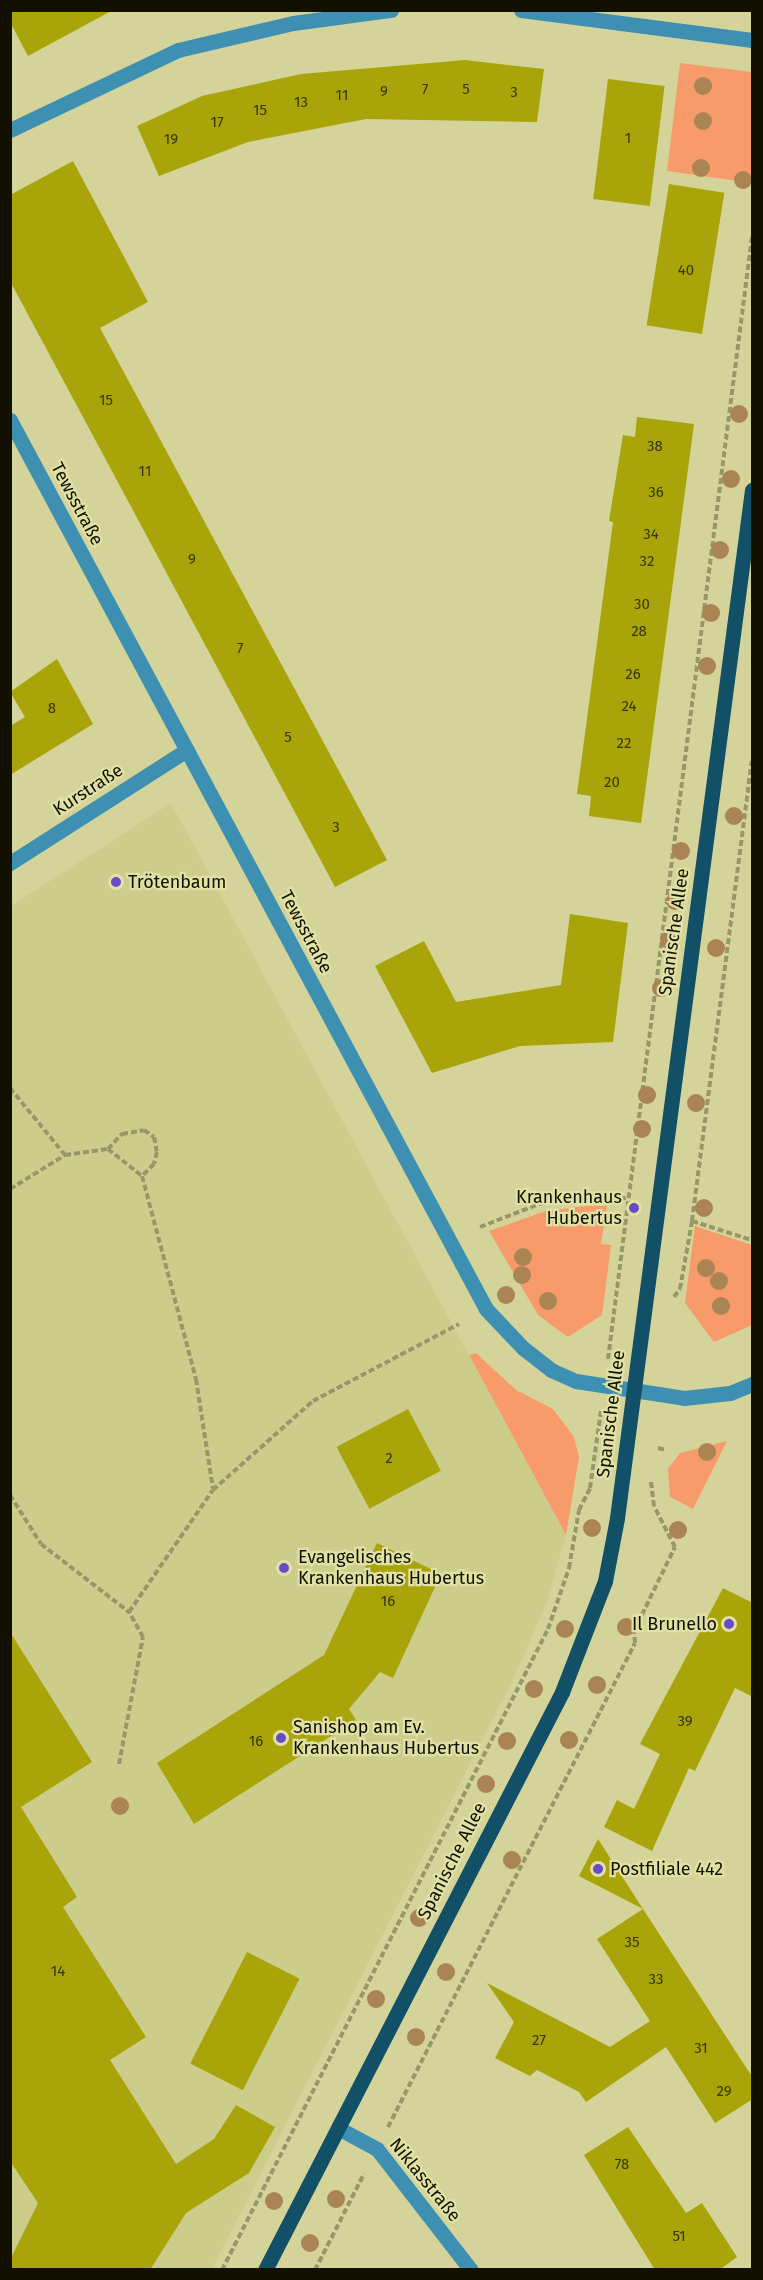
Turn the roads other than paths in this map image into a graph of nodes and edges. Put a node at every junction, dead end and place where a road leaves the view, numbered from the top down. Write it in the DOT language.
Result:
graph roads {
  1 [pos="391,10"];
  2 [pos="521,10"];
  3 [pos="753,40"];
  4 [pos="10,130"];
  5 [pos="10,420"];
  6 [pos="753,490"];
  7 [pos="187,750"];
  8 [pos="10,863"];
  9 [pos="753,1384"];
  10 [pos="633,1392"];
  11 [pos="338,2128"];
  12 [pos="265,2270"];
  13 [pos="471,2270"];
  1 -- 4 [label="street"];
  2 -- 3 [label="street"];
  5 -- 7 [label="street, Tewsstraße"];
  6 -- 10 [label="main road, Spanische Allee"];
  7 -- 8 [label="street, Kurstraße"];
  7 -- 10 [label="street, Tewsstraße"];
  9 -- 10 [label="street, Tewsstraße"];
  10 -- 11 [label="main road, Spanische Allee"];
  11 -- 12 [label="main road, Spanische Allee"];
  11 -- 13 [label="street, Niklasstraße"];
}
